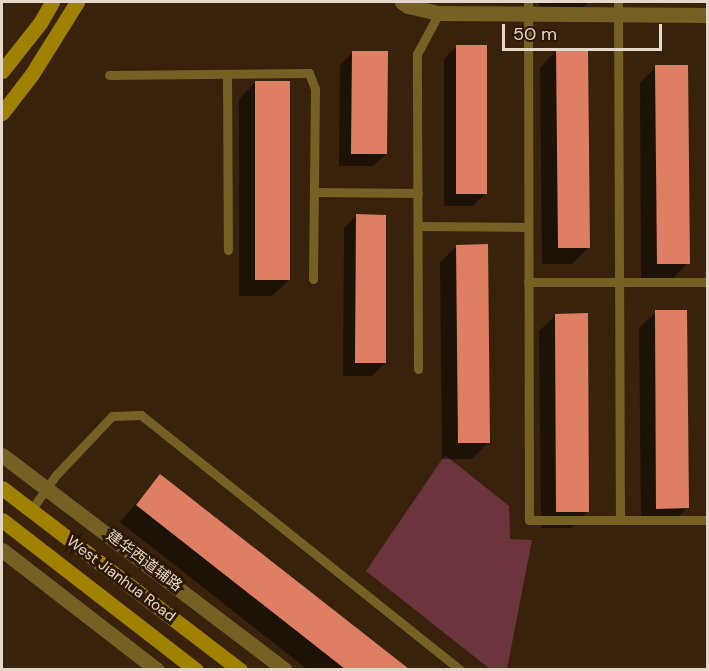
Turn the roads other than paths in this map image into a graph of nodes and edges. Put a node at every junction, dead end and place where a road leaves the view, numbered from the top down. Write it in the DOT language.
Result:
graph roads {
  1 [pos="52,2"];
  2 [pos="77,2"];
  3 [pos="406,3"];
  4 [pos="528,8"];
  5 [pos="618,8"];
  6 [pos="439,13"];
  7 [pos="708,15"];
  8 [pos="2,71"];
  9 [pos="227,74"];
  10 [pos="109,75"];
  11 [pos="2,113"];
  12 [pos="315,192"];
  13 [pos="418,193"];
  14 [pos="418,226"];
  15 [pos="528,227"];
  16 [pos="228,250"];
  17 [pos="313,279"];
  18 [pos="528,282"];
  19 [pos="619,282"];
  20 [pos="708,282"];
  21 [pos="418,369"];
  22 [pos="2,455"];
  23 [pos="47,487"];
  24 [pos="2,488"];
  25 [pos="31,510"];
  26 [pos="2,520"];
  27 [pos="620,520"];
  28 [pos="708,520"];
  29 [pos="2,550"];
  30 [pos="157,669"];
  31 [pos="196,669"];
  32 [pos="240,669"];
  33 [pos="285,669"];
  34 [pos="461,669"];
  1 -- 8 [label="main road"];
  2 -- 11 [label="main road"];
  3 -- 6 [label="street"];
  4 -- 5 [label="street"];
  4 -- 6 [label="street"];
  4 -- 15 [label="lane"];
  5 -- 7 [label="street"];
  5 -- 19 [label="lane"];
  6 -- 13 [label="lane"];
  9 -- 10 [label="lane"];
  9 -- 12 [label="lane"];
  9 -- 16 [label="lane"];
  12 -- 13 [label="lane"];
  12 -- 17 [label="lane"];
  13 -- 14 [label="lane"];
  14 -- 15 [label="lane"];
  14 -- 21 [label="lane"];
  15 -- 18 [label="lane"];
  18 -- 19 [label="lane"];
  18 -- 27 [label="lane"];
  19 -- 20 [label="lane"];
  19 -- 27 [label="lane"];
  22 -- 23 [label="street, 建华西道辅路"];
  23 -- 25 [label="lane"];
  23 -- 33 [label="street, 建华西道辅路"];
  23 -- 34 [label="lane"];
  24 -- 25 [label="main road, West Jianhua Road"];
  25 -- 32 [label="main road, West Jianhua Road"];
  26 -- 31 [label="main road, West Jianhua Road"];
  27 -- 28 [label="lane"];
  29 -- 30 [label="street"];
}
